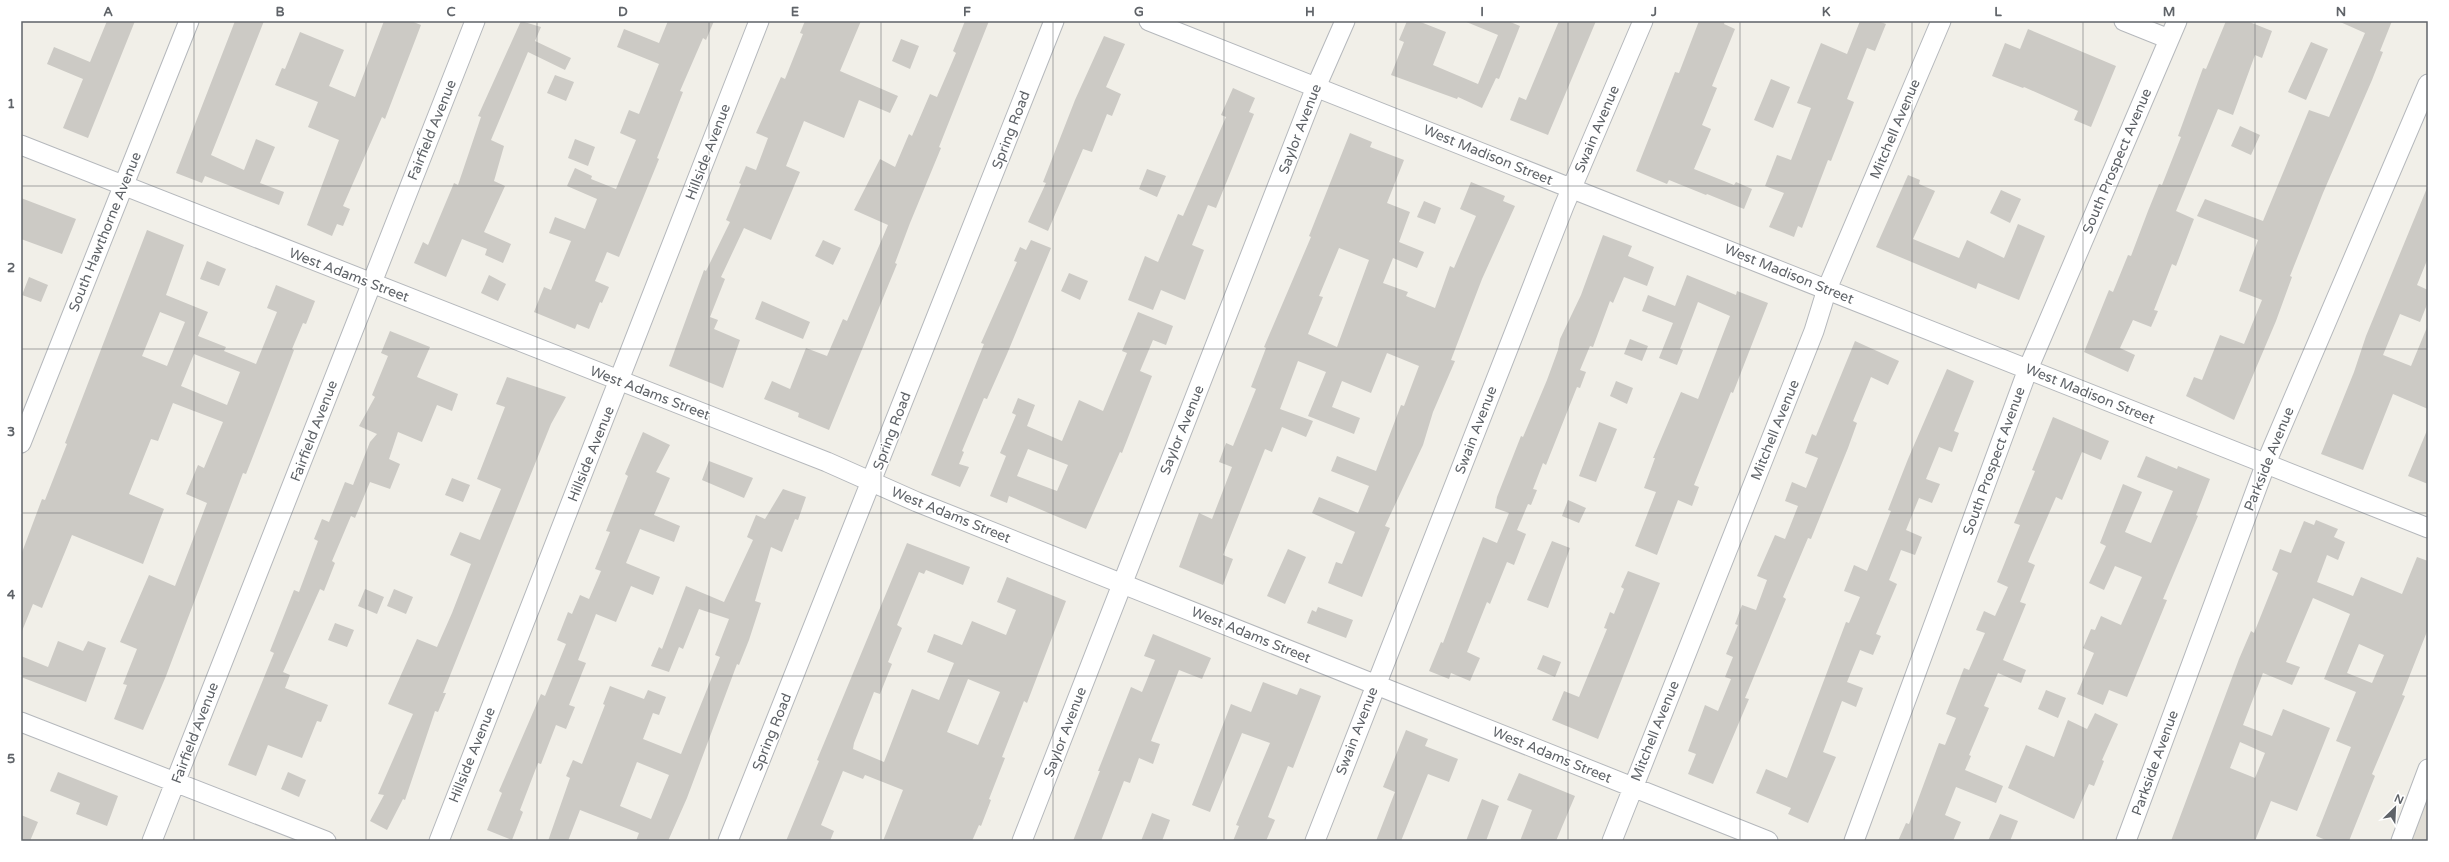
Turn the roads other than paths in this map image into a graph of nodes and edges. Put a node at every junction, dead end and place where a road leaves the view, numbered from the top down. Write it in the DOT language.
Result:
graph roads {
  1 [pos="188,21"];
  2 [pos="475,21"];
  3 [pos="759,21"];
  4 [pos="1054,21"];
  5 [pos="1150,21"];
  6 [pos="1345,21"];
  7 [pos="1643,21"];
  8 [pos="1941,21"];
  9 [pos="2124,21"];
  10 [pos="2177,21"];
  11 [pos="2169,39"];
  12 [pos="2428,84"];
  13 [pos="1316,87"];
  14 [pos="21,145"];
  15 [pos="124,186"];
  16 [pos="1572,188"];
  17 [pos="372,284"];
  18 [pos="1826,289"];
  19 [pos="2028,369"];
  20 [pos="620,381"];
  21 [pos="21,443"];
  22 [pos="2266,463"];
  23 [pos="872,482"];
  24 [pos="2428,528"];
  25 [pos="1122,584"];
  26 [pos="1376,684"];
  27 [pos="21,722"];
  28 [pos="2428,769"];
  29 [pos="176,782"];
  30 [pos="1633,787"];
  31 [pos="152,841"];
  32 [pos="326,841"];
  33 [pos="439,841"];
  34 [pos="728,841"];
  35 [pos="1022,841"];
  36 [pos="1315,841"];
  37 [pos="1612,841"];
  38 [pos="1768,841"];
  39 [pos="1854,841"];
  40 [pos="2126,841"];
  41 [pos="2402,841"];
  1 -- 15 [label="street, South Hawthorne Avenue"];
  2 -- 17 [label="street, Fairfield Avenue"];
  3 -- 20 [label="street, Hillside Avenue"];
  4 -- 23 [label="street, Spring Road"];
  5 -- 13 [label="street, West Madison Street"];
  6 -- 13 [label="street, Saylor Avenue"];
  7 -- 16 [label="street, Swain Avenue"];
  8 -- 18 [label="street, Mitchell Avenue"];
  9 -- 11 [label="street"];
  10 -- 11 [label="street, South Prospect Avenue"];
  11 -- 19 [label="street, South Prospect Avenue"];
  12 -- 22 [label="street, Parkside Avenue"];
  13 -- 16 [label="street, West Madison Street"];
  13 -- 25 [label="street, Saylor Avenue"];
  14 -- 15 [label="street, West Adams Street"];
  15 -- 17 [label="street, West Adams Street"];
  15 -- 21 [label="street, South Hawthorne Avenue"];
  16 -- 18 [label="street, West Madison Street"];
  16 -- 26 [label="street, Swain Avenue"];
  17 -- 20 [label="street, West Adams Street"];
  17 -- 29 [label="street, Fairfield Avenue"];
  18 -- 19 [label="street, West Madison Street"];
  18 -- 30 [label="street, Mitchell Avenue"];
  19 -- 22 [label="street, West Madison Street"];
  19 -- 39 [label="street, South Prospect Avenue"];
  20 -- 23 [label="street, West Adams Street"];
  20 -- 33 [label="street, Hillside Avenue"];
  22 -- 24 [label="street, West Madison Street"];
  22 -- 40 [label="street, Parkside Avenue"];
  23 -- 25 [label="street, West Adams Street"];
  23 -- 34 [label="street, Spring Road"];
  25 -- 26 [label="street, West Adams Street"];
  25 -- 35 [label="street, Saylor Avenue"];
  26 -- 30 [label="street, West Adams Street"];
  26 -- 36 [label="street, Swain Avenue"];
  27 -- 29 [label="street"];
  28 -- 41 [label="street"];
  29 -- 31 [label="street, Fairfield Avenue"];
  29 -- 32 [label="street"];
  30 -- 37 [label="street, Mitchell Avenue"];
  30 -- 38 [label="street, West Adams Street"];
}
